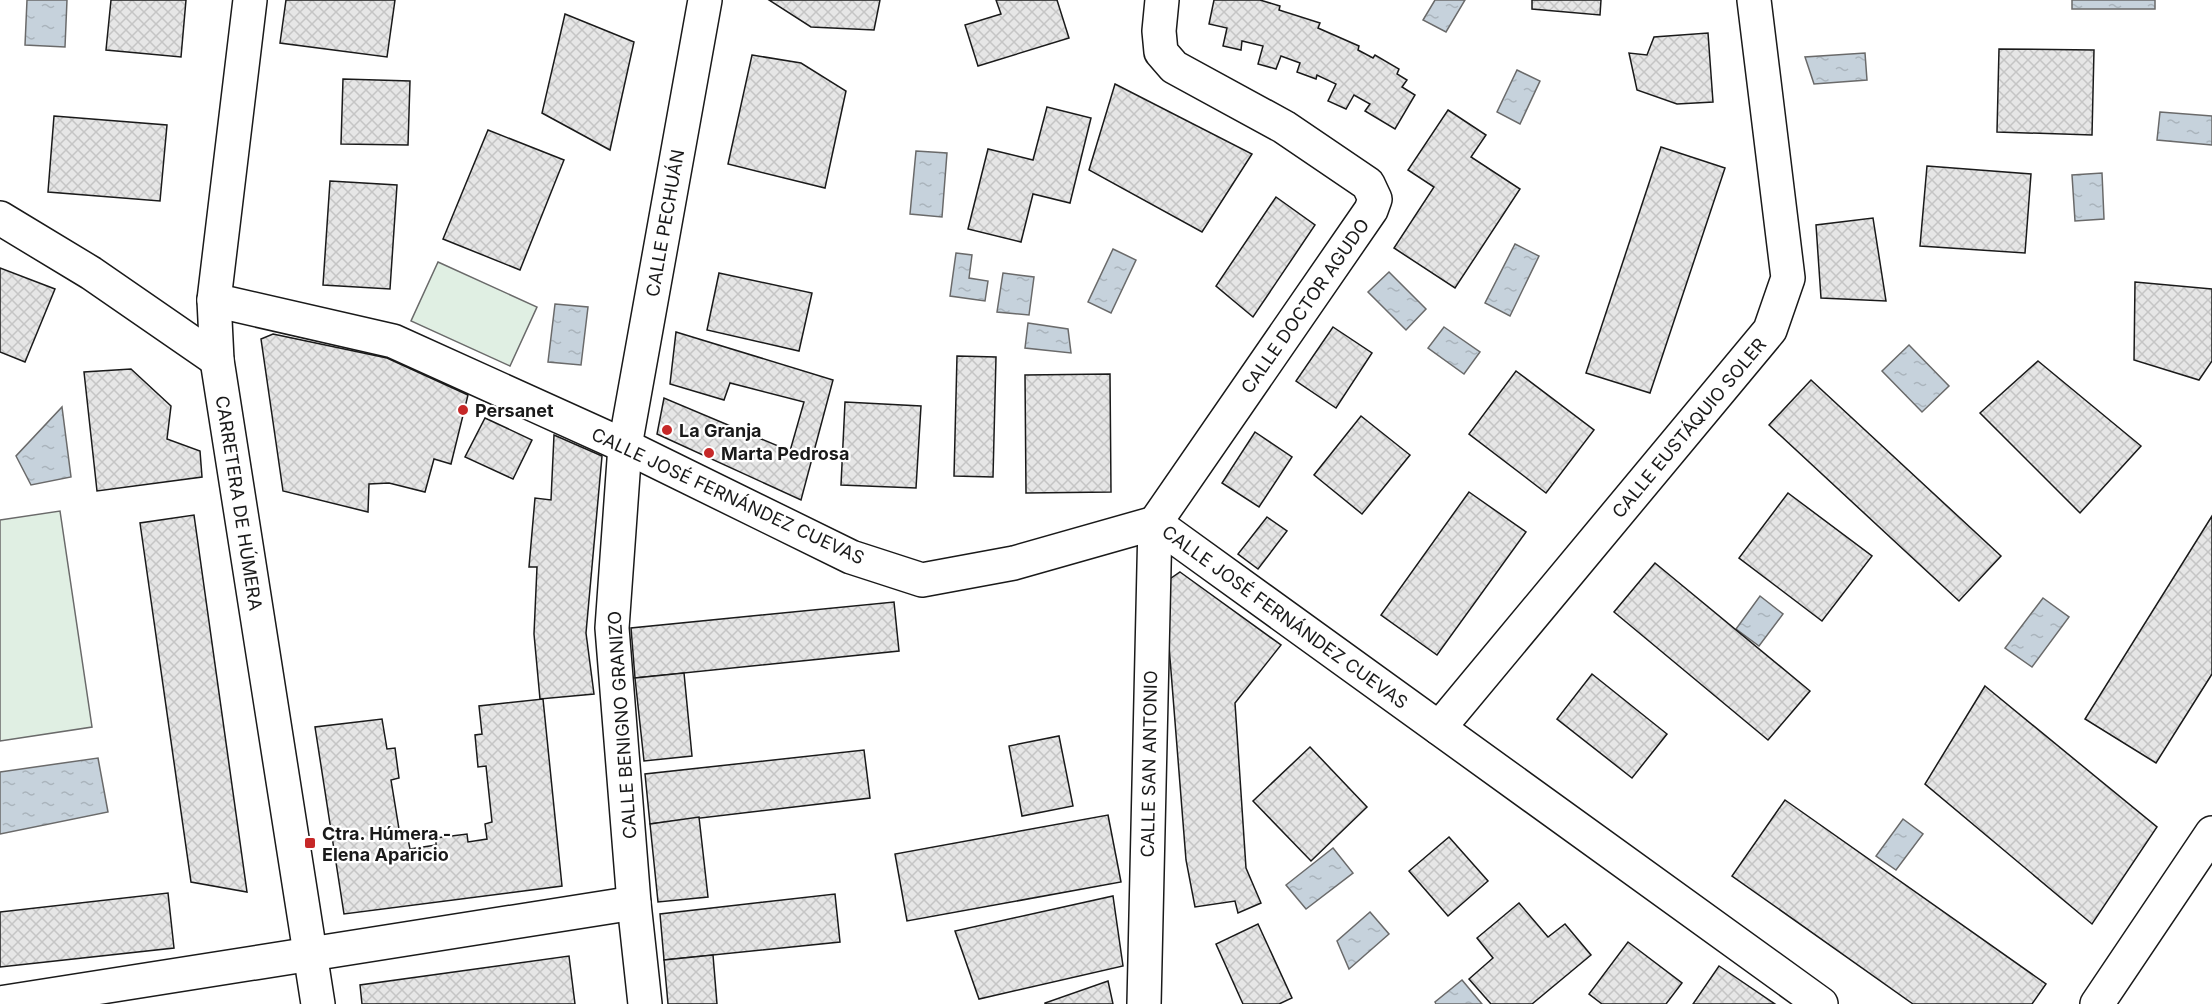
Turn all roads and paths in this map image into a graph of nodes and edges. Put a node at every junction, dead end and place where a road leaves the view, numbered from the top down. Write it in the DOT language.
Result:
graph roads {
  1 [pos="250,0"];
  2 [pos="705,0"];
  3 [pos="1162,0"];
  4 [pos="1754,0"];
  5 [pos="0,218"];
  6 [pos="214,300"];
  7 [pos="217,360"];
  8 [pos="625,446"];
  9 [pos="1155,523"];
  10 [pos="1439,728"];
  11 [pos="2212,833"];
  12 [pos="634,903"];
  13 [pos="309,954"];
  14 [pos="0,1003"];
  15 [pos="318,1004"];
  16 [pos="645,1004"];
  17 [pos="1144,1004"];
  18 [pos="1821,1004"];
  19 [pos="2097,1004"];
  1 -- 6 [label="street, CARRETERA DE HÚMERA"];
  2 -- 8 [label="street, CALLE PECHUÁN"];
  3 -- 9 [label="street, CALLE DOCTOR AGUDO"];
  4 -- 10 [label="street, CALLE EUSTÁQUIO SOLER"];
  5 -- 7 [label="street"];
  6 -- 7 [label="street, CARRETERA DE HÚMERA"];
  6 -- 8 [label="street, CALLE JOSÉ FERNÁNDEZ CUEVAS"];
  7 -- 13 [label="street, CARRETERA DE HÚMERA"];
  8 -- 9 [label="street, CALLE JOSÉ FERNÁNDEZ CUEVAS"];
  8 -- 12 [label="street, CALLE BENIGNO GRANIZO"];
  9 -- 10 [label="street, CALLE JOSÉ FERNÁNDEZ CUEVAS"];
  9 -- 17 [label="street, CALLE SAN ANTONIO"];
  10 -- 18 [label="street, CALLE JOSÉ FERNÁNDEZ CUEVAS"];
  11 -- 19 [label="street"];
  12 -- 13 [label="street"];
  12 -- 16 [label="street, CALLE BENIGNO GRANIZO"];
  13 -- 14 [label="street"];
  13 -- 15 [label="street, CARRETERA DE HÚMERA"];
}
